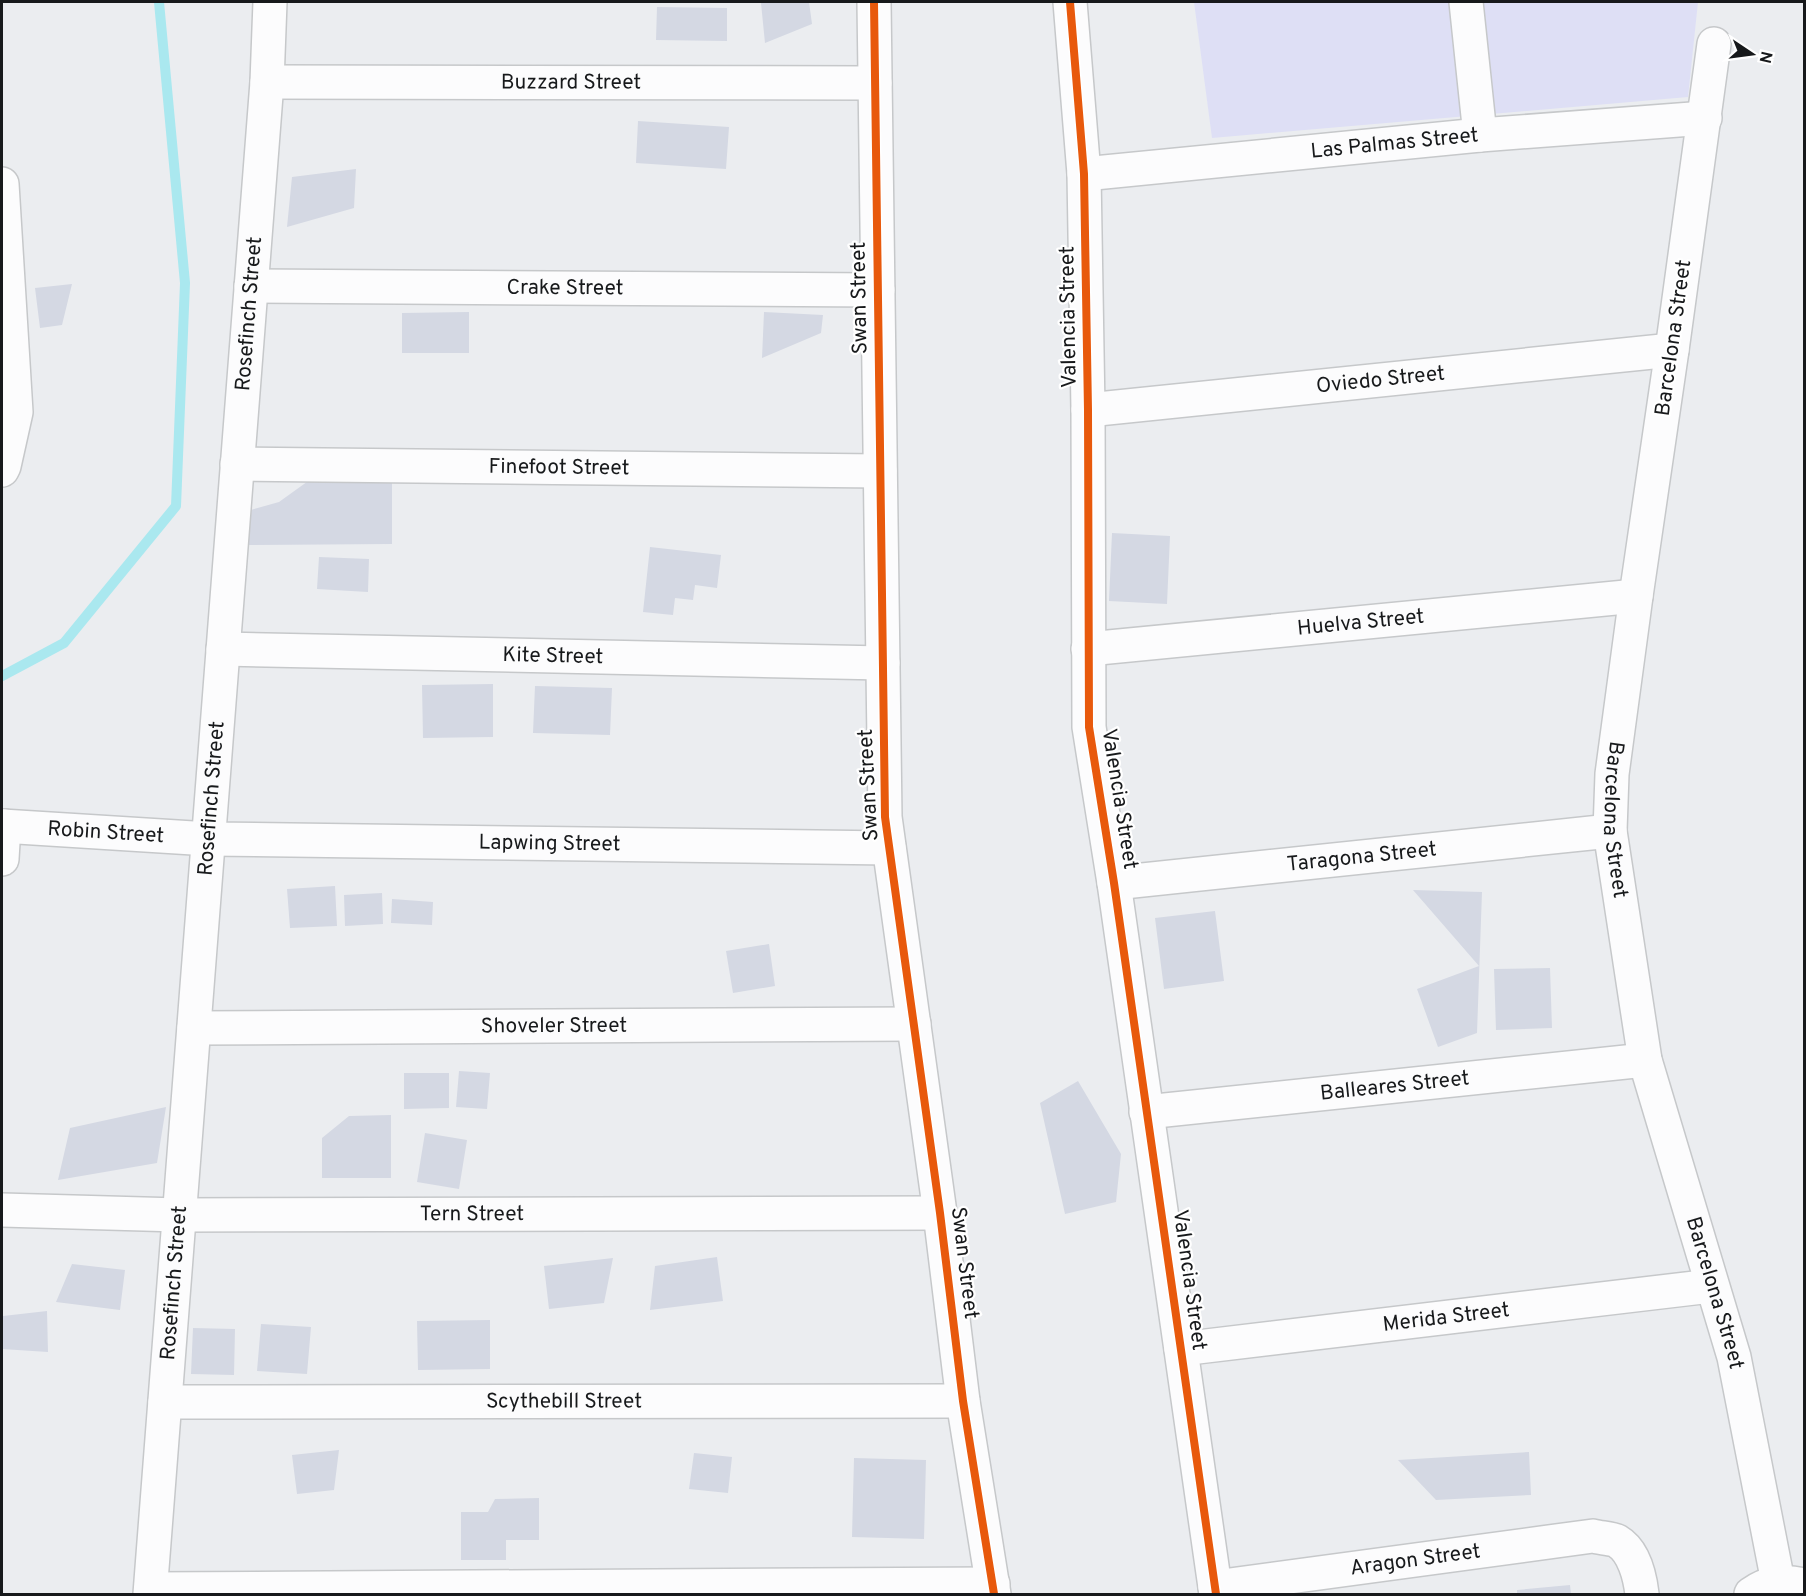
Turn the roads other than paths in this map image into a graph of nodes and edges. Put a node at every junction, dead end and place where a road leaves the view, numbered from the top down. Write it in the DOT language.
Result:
graph roads {
  1 [pos="270,2"];
  2 [pos="874,2"];
  3 [pos="1070,2"];
  4 [pos="1466,2"];
  5 [pos="1714,44"];
  6 [pos="267,82"];
  7 [pos="875,83"];
  8 [pos="1705,118"];
  9 [pos="1480,135"];
  10 [pos="1084,174"];
  11 [pos="2,184"];
  12 [pos="251,286"];
  13 [pos="878,290"];
  14 [pos="1672,350"];
  15 [pos="1088,410"];
  16 [pos="237,464"];
  17 [pos="2,470"];
  18 [pos="880,471"];
  19 [pos="1636,596"];
  20 [pos="223,649"];
  21 [pos="1088,649"];
  22 [pos="883,663"];
  23 [pos="3,826"];
  24 [pos="1610,831"];
  25 [pos="209,838"];
  26 [pos="890,848"];
  27 [pos="2,859"];
  28 [pos="1114,883"];
  29 [pos="914,1024"];
  30 [pos="194,1028"];
  31 [pos="1645,1060"];
  32 [pos="1146,1112"];
  33 [pos="2,1210"];
  34 [pos="940,1212"];
  35 [pos="179,1215"];
  36 [pos="1711,1286"];
  37 [pos="1181,1349"];
  38 [pos="963,1401"];
  39 [pos="165,1402"];
  40 [pos="1778,1587"];
  41 [pos="994,1589"];
  42 [pos="1215,1591"];
  43 [pos="150,1592"];
  44 [pos="1642,1594"];
  1 -- 6 [label="street, Rosefinch Street"];
  2 -- 7 [label="street, Swan Street"];
  3 -- 10 [label="street, Valencia Street"];
  4 -- 9 [label="street"];
  5 -- 8 [label="street, Barcelona Street"];
  6 -- 7 [label="street, Buzzard Street"];
  6 -- 12 [label="street, Rosefinch Street"];
  7 -- 13 [label="street, Swan Street"];
  8 -- 9 [label="street, Las Palmas Street"];
  8 -- 14 [label="street, Barcelona Street"];
  9 -- 10 [label="street, Las Palmas Street"];
  10 -- 15 [label="street, Valencia Street"];
  11 -- 17 [label="street"];
  12 -- 13 [label="street, Crake Street"];
  12 -- 16 [label="street, Rosefinch Street"];
  13 -- 18 [label="street, Swan Street"];
  14 -- 15 [label="street, Oviedo Street"];
  14 -- 19 [label="street, Barcelona Street"];
  15 -- 21 [label="street, Valencia Street"];
  16 -- 18 [label="street, Finefoot Street"];
  16 -- 20 [label="street, Rosefinch Street"];
  18 -- 22 [label="street, Swan Street"];
  19 -- 21 [label="street, Huelva Street"];
  19 -- 24 [label="street, Barcelona Street"];
  20 -- 22 [label="street, Kite Street"];
  20 -- 25 [label="street, Rosefinch Street"];
  21 -- 28 [label="street, Valencia Street"];
  22 -- 26 [label="street, Swan Street"];
  23 -- 25 [label="street, Robin Street"];
  23 -- 27 [label="street"];
  24 -- 28 [label="street, Taragona Street"];
  24 -- 31 [label="street, Barcelona Street"];
  25 -- 26 [label="street, Lapwing Street"];
  25 -- 30 [label="street, Rosefinch Street"];
  26 -- 29 [label="street, Swan Street"];
  28 -- 32 [label="street, Valencia Street"];
  29 -- 30 [label="street, Shoveler Street"];
  29 -- 34 [label="street, Swan Street"];
  30 -- 35 [label="street, Rosefinch Street"];
  31 -- 32 [label="street, Balleares Street"];
  31 -- 36 [label="street, Barcelona Street"];
  32 -- 37 [label="street, Valencia Street"];
  33 -- 35 [label="street, Tern Street"];
  34 -- 35 [label="street, Tern Street"];
  34 -- 38 [label="street, Swan Street"];
  35 -- 39 [label="street, Rosefinch Street"];
  36 -- 37 [label="street, Merida Street"];
  36 -- 40 [label="street, Barcelona Street"];
  37 -- 42 [label="street, Valencia Street"];
  38 -- 39 [label="street, Scythebill Street"];
  38 -- 41 [label="street, Swan Street"];
  39 -- 43 [label="street, Rosefinch Street"];
  41 -- 43 [label="street"];
  42 -- 44 [label="street, Aragon Street"];
}
